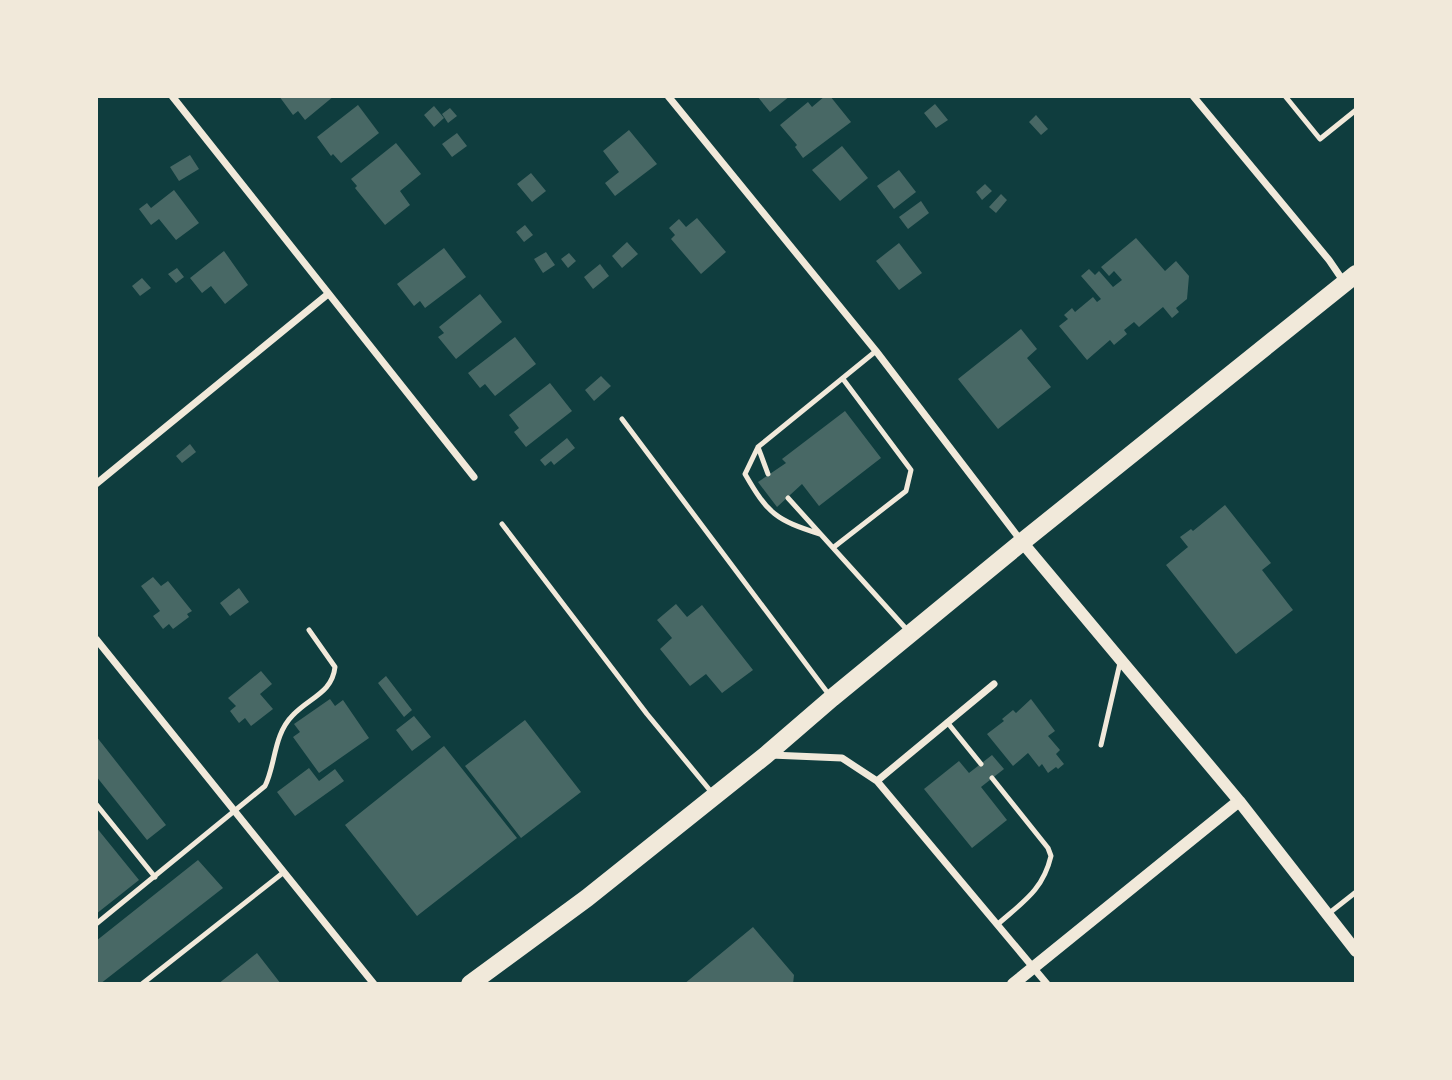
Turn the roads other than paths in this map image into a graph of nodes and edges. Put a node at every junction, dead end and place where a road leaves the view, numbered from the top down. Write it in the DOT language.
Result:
graph roads {
  1 [pos="172,96"];
  2 [pos="668,96"];
  3 [pos="1193,96"];
  4 [pos="1285,96"];
  5 [pos="1356,110"];
  6 [pos="1350,278"];
  7 [pos="328,294"];
  8 [pos="876,352"];
  9 [pos="843,379"];
  10 [pos="622,419"];
  11 [pos="758,447"];
  12 [pos="768,474"];
  13 [pos="474,477"];
  14 [pos="96,484"];
  15 [pos="788,498"];
  16 [pos="502,524"];
  17 [pos="821,534"];
  18 [pos="1022,542"];
  19 [pos="834,547"];
  20 [pos="309,630"];
  21 [pos="911,635"];
  22 [pos="96,639"];
  23 [pos="1121,659"];
  24 [pos="993,684"];
  25 [pos="832,698"];
  26 [pos="947,722"];
  27 [pos="1101,745"];
  28 [pos="766,755"];
  29 [pos="981,764"];
  30 [pos="992,778"];
  31 [pos="877,781"];
  32 [pos="715,796"];
  33 [pos="1240,801"];
  34 [pos="96,804"];
  35 [pos="235,812"];
  36 [pos="284,872"];
  37 [pos="155,877"];
  38 [pos="1356,892"];
  39 [pos="1328,914"];
  40 [pos="96,924"];
  41 [pos="998,925"];
  42 [pos="1356,951"];
  43 [pos="1033,967"];
  44 [pos="142,984"];
  45 [pos="374,984"];
  46 [pos="470,984"];
  47 [pos="1013,984"];
  48 [pos="1047,984"];
  1 -- 7 [label="street"];
  2 -- 8 [label="street"];
  3 -- 6 [label="street"];
  4 -- 5 [label="lane"];
  6 -- 18 [label="main road"];
  7 -- 13 [label="street"];
  7 -- 14 [label="street"];
  8 -- 9 [label="lane"];
  8 -- 18 [label="street"];
  9 -- 11 [label="lane"];
  9 -- 19 [label="lane"];
  10 -- 25 [label="lane"];
  11 -- 12 [label="lane"];
  11 -- 17 [label="lane"];
  15 -- 17 [label="lane"];
  16 -- 32 [label="lane"];
  17 -- 19 [label="lane"];
  18 -- 21 [label="main road"];
  18 -- 23 [label="street"];
  19 -- 21 [label="lane"];
  20 -- 35 [label="lane"];
  21 -- 25 [label="main road"];
  22 -- 35 [label="street"];
  23 -- 27 [label="lane"];
  23 -- 33 [label="street"];
  24 -- 26 [label="street"];
  25 -- 28 [label="main road"];
  26 -- 29 [label="lane"];
  26 -- 31 [label="street"];
  28 -- 31 [label="street"];
  28 -- 32 [label="main road"];
  30 -- 41 [label="lane"];
  31 -- 41 [label="street"];
  32 -- 46 [label="main road"];
  33 -- 39 [label="street"];
  33 -- 43 [label="street"];
  34 -- 37 [label="lane"];
  35 -- 36 [label="street"];
  35 -- 37 [label="lane"];
  36 -- 44 [label="lane"];
  36 -- 45 [label="street"];
  37 -- 40 [label="lane"];
  38 -- 39 [label="lane"];
  39 -- 42 [label="street"];
  41 -- 43 [label="street"];
  43 -- 47 [label="street"];
  43 -- 48 [label="street"];
}
